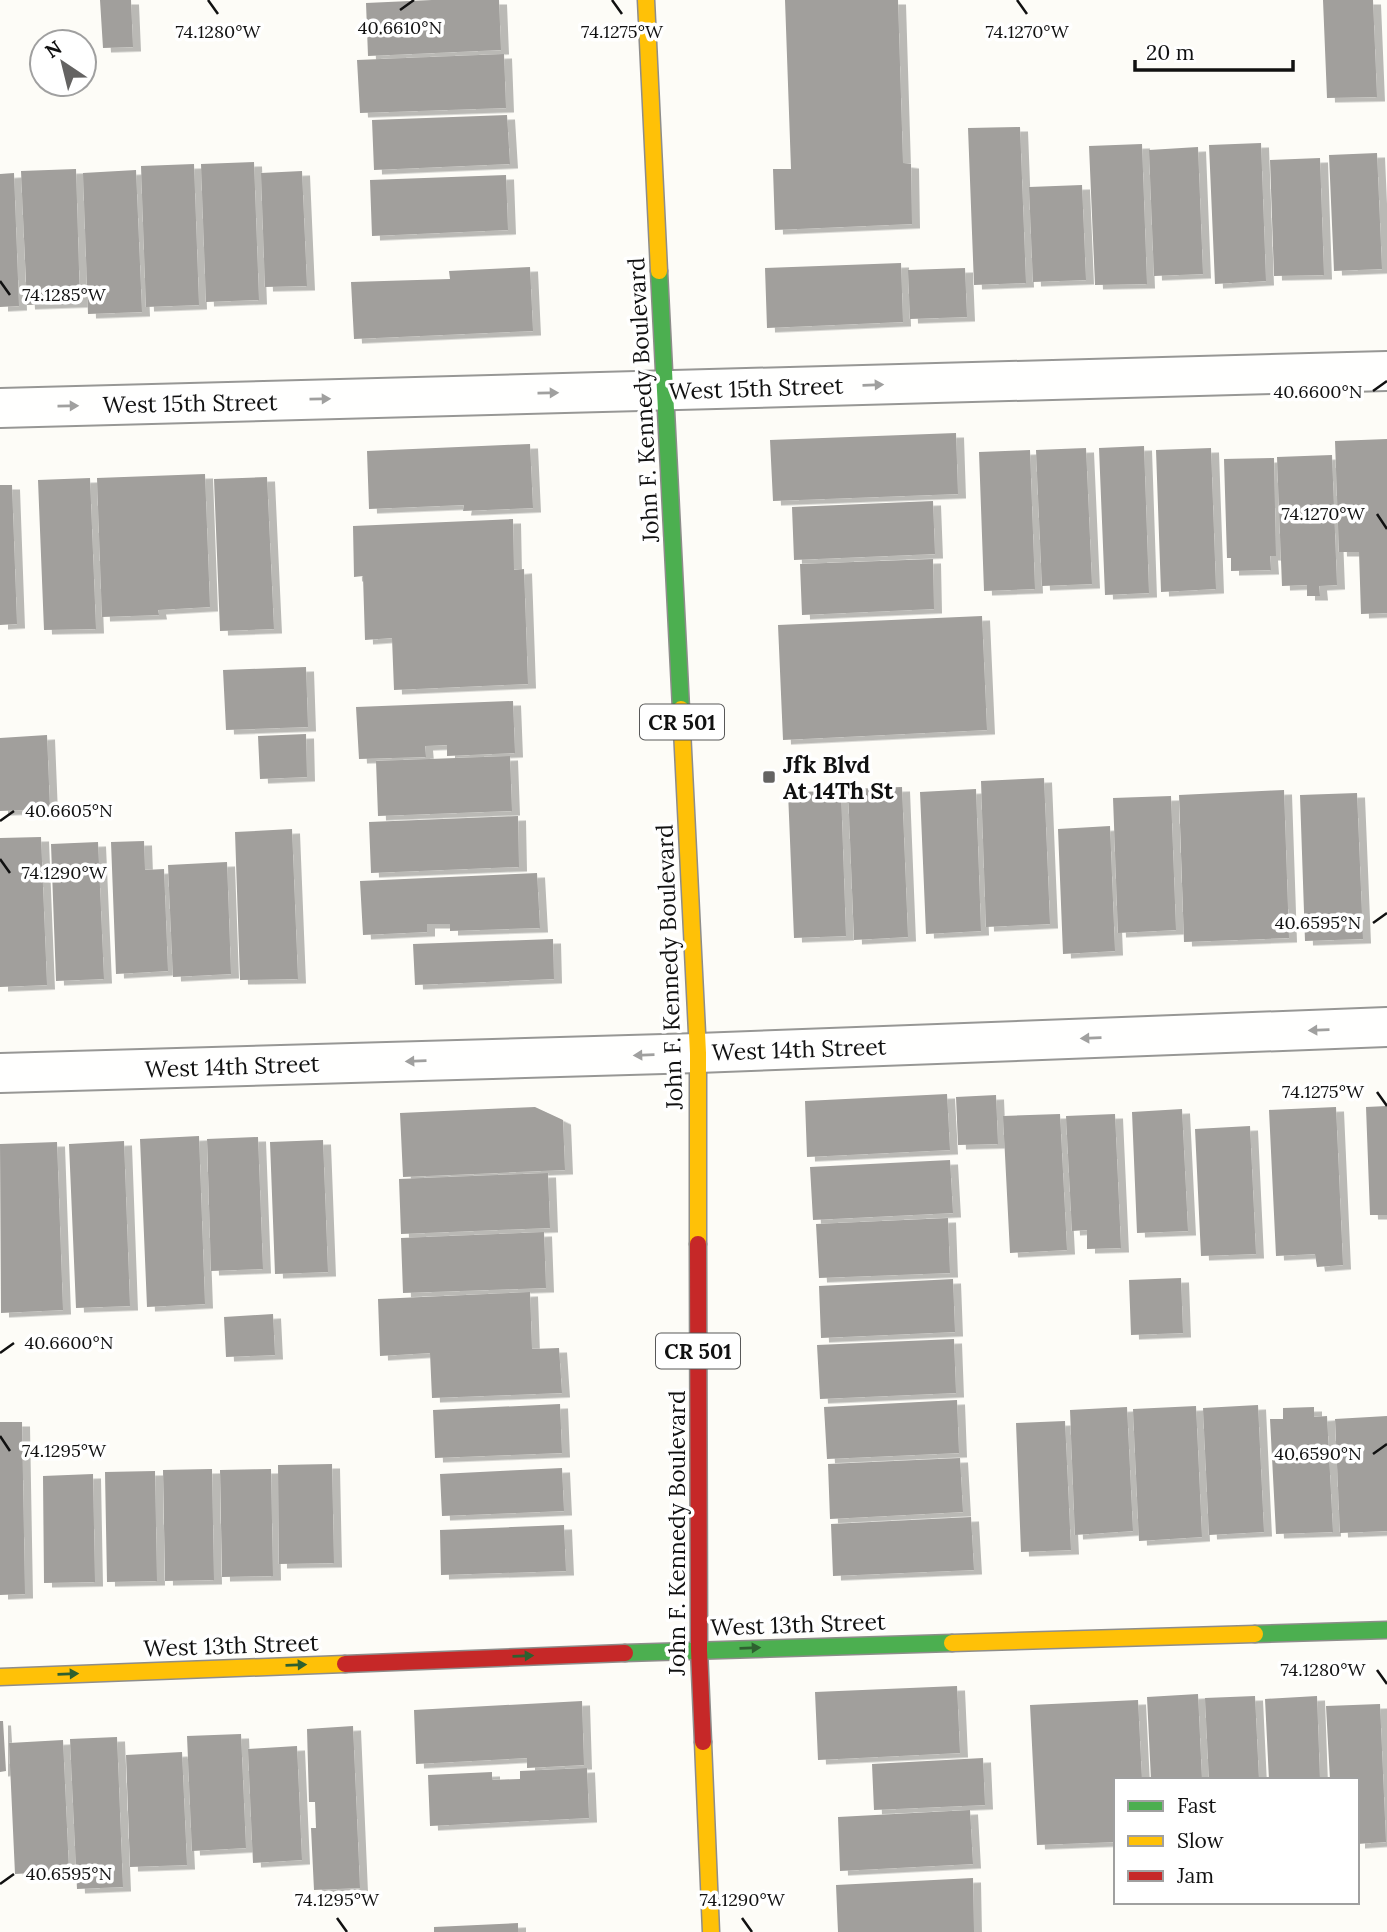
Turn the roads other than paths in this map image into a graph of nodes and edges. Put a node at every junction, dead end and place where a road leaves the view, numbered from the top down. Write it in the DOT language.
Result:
graph roads {
  1 [pos="646,0"];
  2 [pos="1387,371"];
  3 [pos="666,390"];
  4 [pos="0,408"];
  5 [pos="1387,1027"];
  6 [pos="698,1053"];
  7 [pos="0,1073"];
  8 [pos="1387,1630"];
  9 [pos="699,1650"];
  10 [pos="0,1677"];
  11 [pos="711,1932"];
  1 -- 3 [label="main road, John F. Kennedy Boulevard / CR 501"];
  3 -- 2 [label="street, West 15th Street, one-way"];
  4 -- 3 [label="street, West 15th Street, one-way"];
  3 -- 6 [label="main road, John F. Kennedy Boulevard / CR 501"];
  5 -- 6 [label="street, West 14th Street, one-way"];
  6 -- 7 [label="street, West 14th Street, one-way"];
  6 -- 9 [label="main road, John F. Kennedy Boulevard / CR 501"];
  9 -- 8 [label="main road, West 13th Street, one-way"];
  10 -- 9 [label="main road, West 13th Street, one-way"];
  9 -- 11 [label="main road, John F. Kennedy Boulevard / CR 501"];
}
